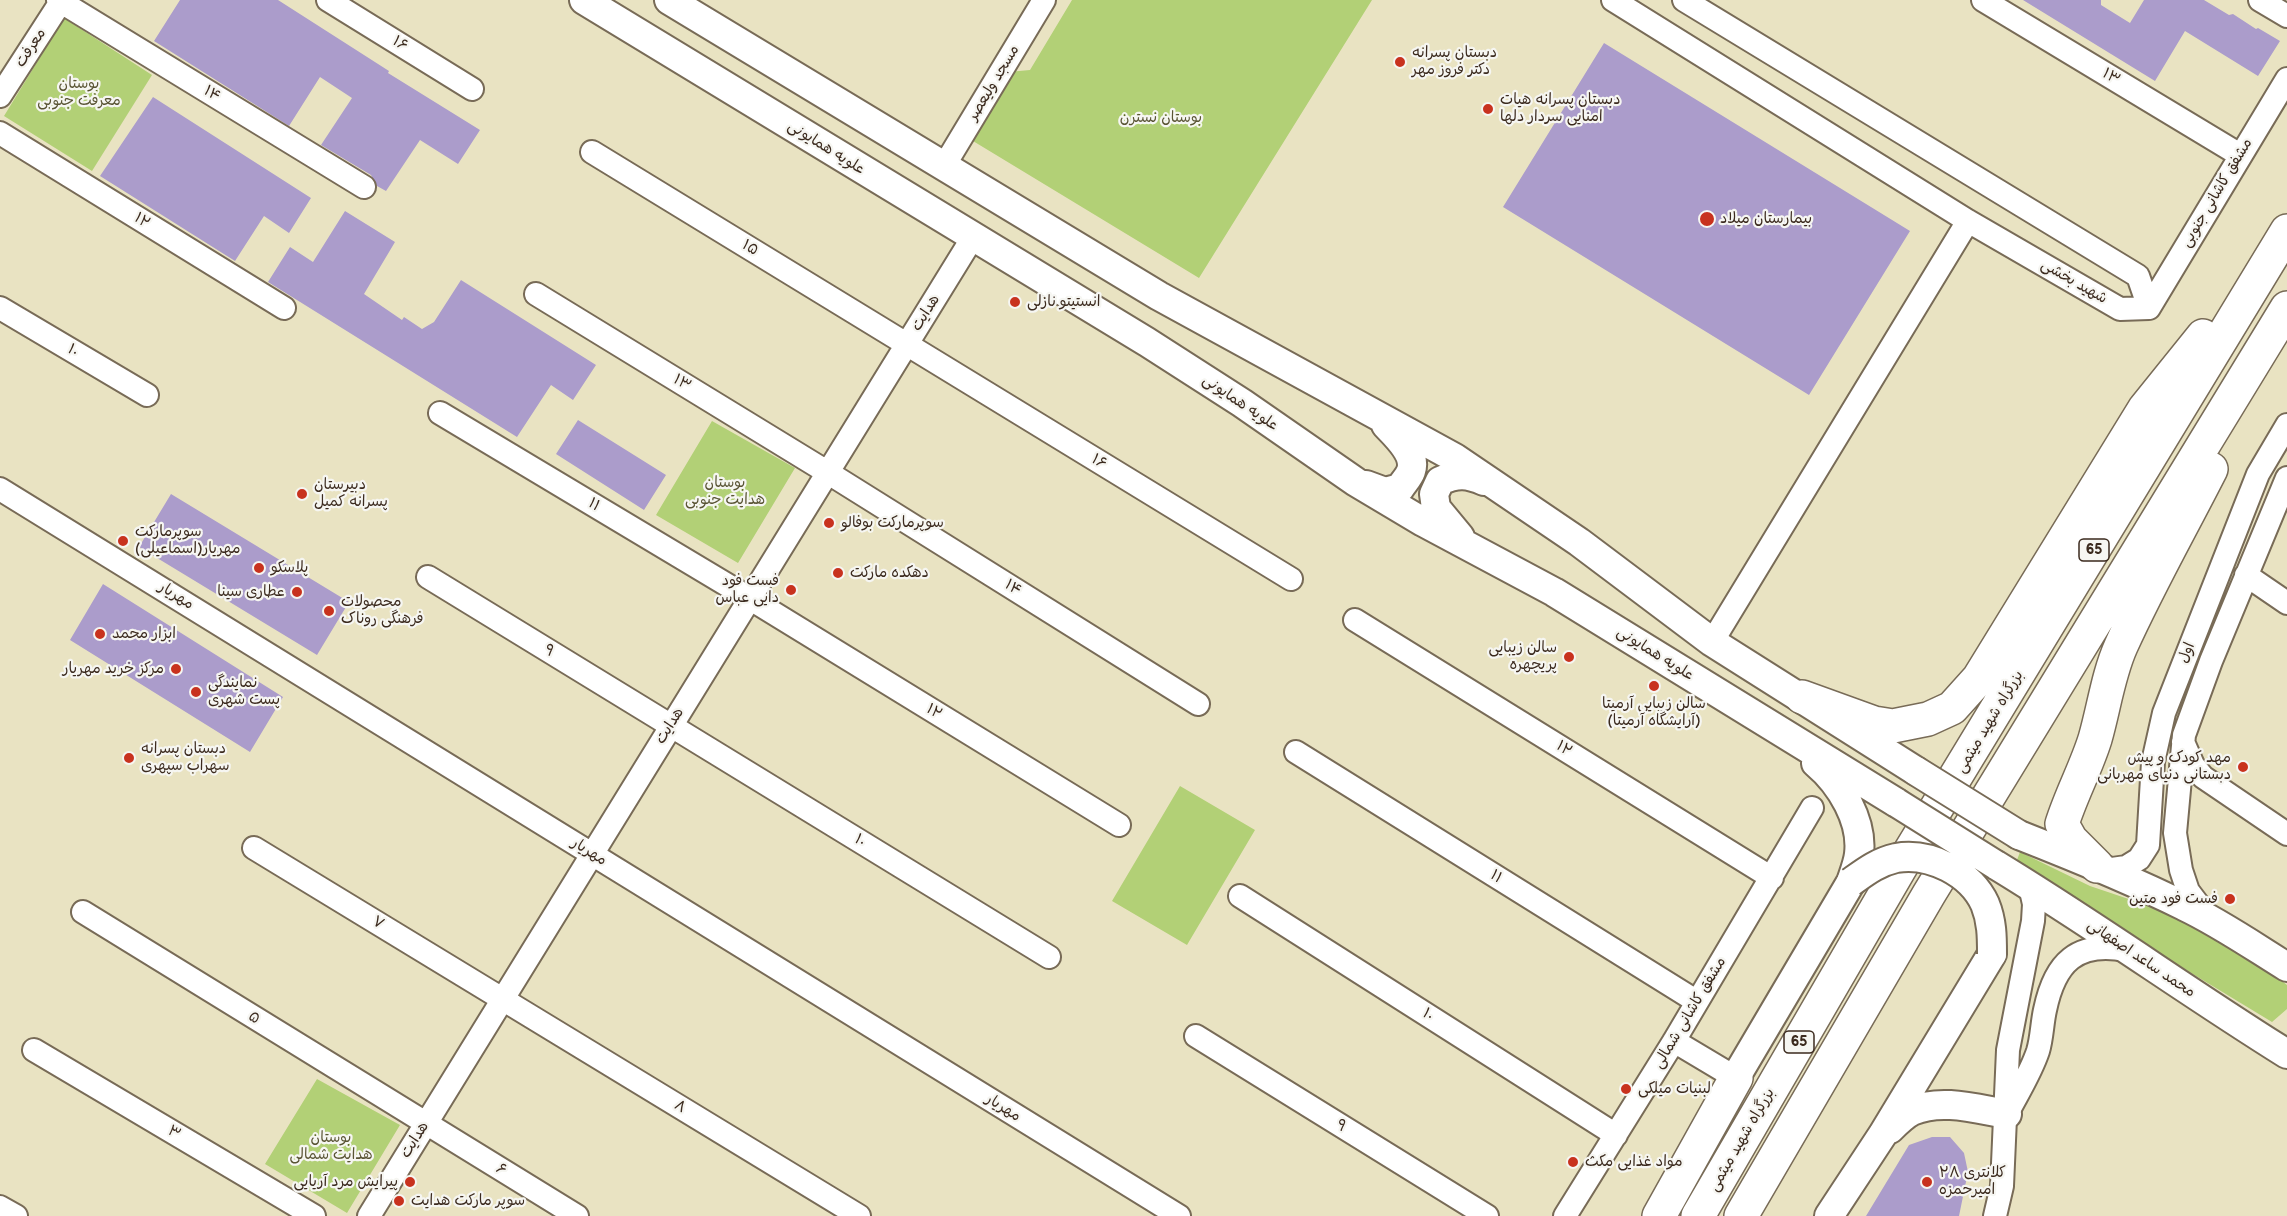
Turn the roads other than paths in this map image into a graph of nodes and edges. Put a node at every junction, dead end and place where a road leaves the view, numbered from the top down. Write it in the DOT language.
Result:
graph roads {
  1 [pos="328,0"];
  2 [pos="584,0"];
  3 [pos="669,0"];
  4 [pos="1044,0"];
  5 [pos="1614,0"];
  6 [pos="1684,0"];
  7 [pos="1983,0"];
  8 [pos="2260,0"];
  9 [pos="60,1"];
  10 [pos="2287,16"];
  11 [pos="2287,79"];
  12 [pos="472,88"];
  13 [pos="0,96"];
  14 [pos="0,134"];
  15 [pos="592,152"];
  16 [pos="2240,155"];
  17 [pos="944,166"];
  18 [pos="364,187"];
  19 [pos="1968,221"];
  20 [pos="2287,231"];
  21 [pos="973,237"];
  22 [pos="536,294"];
  23 [pos="0,308"];
  24 [pos="284,308"];
  25 [pos="2149,308"];
  26 [pos="2287,308"];
  27 [pos="2287,320"];
  28 [pos="907,344"];
  29 [pos="147,395"];
  30 [pos="440,412"];
  31 [pos="1374,412"];
  32 [pos="2287,425"];
  33 [pos="827,472"];
  34 [pos="2287,478"];
  35 [pos="1356,482"];
  36 [pos="1498,486"];
  37 [pos="0,489"];
  38 [pos="1468,546"];
  39 [pos="2246,575"];
  40 [pos="428,577"];
  41 [pos="1291,579"];
  42 [pos="749,598"];
  43 [pos="2287,603"];
  44 [pos="1355,620"];
  45 [pos="1712,642"];
  46 [pos="1802,697"];
  47 [pos="1198,704"];
  48 [pos="670,725"];
  49 [pos="1776,729"];
  50 [pos="2183,741"];
  51 [pos="1296,752"];
  52 [pos="2218,789"];
  53 [pos="1812,808"];
  54 [pos="2176,810"];
  55 [pos="1119,825"];
  56 [pos="2287,834"];
  57 [pos="255,848"];
  58 [pos="591,853"];
  59 [pos="1996,865"];
  60 [pos="2101,868"];
  61 [pos="1772,878"];
  62 [pos="1851,882"];
  63 [pos="2031,886"];
  64 [pos="1240,896"];
  65 [pos="83,912"];
  66 [pos="2210,919"];
  67 [pos="2126,950"];
  68 [pos="1049,957"];
  69 [pos="2287,967"];
  70 [pos="502,998"];
  71 [pos="1696,1001"];
  72 [pos="1196,1036"];
  73 [pos="1674,1041"];
  74 [pos="2281,1043"];
  75 [pos="34,1050"];
  76 [pos="1736,1078"];
  77 [pos="2007,1114"];
  78 [pos="426,1124"];
  79 [pos="1883,1134"];
  80 [pos="1616,1135"];
  81 [pos="0,1207"];
  82 [pos="16,1216"];
  83 [pos="314,1216"];
  84 [pos="369,1216"];
  85 [pos="577,1216"];
  86 [pos="859,1216"];
  87 [pos="1179,1216"];
  88 [pos="1487,1216"];
  89 [pos="1565,1216"];
  90 [pos="1647,1216"];
  91 [pos="1659,1216"];
  92 [pos="1698,1216"];
  93 [pos="1741,1216"];
  94 [pos="1829,1216"];
  95 [pos="1995,1216"];
  1 -- 12 [label="street, ۱۶"];
  2 -- 21 [label="main road, علویه همایونی"];
  3 -- 17 [label="main road"];
  4 -- 17 [label="street, مسجد ولیعصر"];
  5 -- 19 [label="street, شهید بخشی"];
  6 -- 25 [label="street"];
  7 -- 16 [label="street, ۱۳"];
  8 -- 10 [label="street"];
  9 -- 13 [label="street, معرفت"];
  9 -- 18 [label="street, ۱۴"];
  11 -- 16 [label="street, مشفق کاشانی جنوبی"];
  14 -- 24 [label="street, ۱۲"];
  15 -- 28 [label="street, ۱۵"];
  16 -- 25 [label="street, مشفق کاشانی جنوبی"];
  17 -- 31 [label="main road"];
  19 -- 25 [label="street, شهید بخشی"];
  19 -- 45 [label="street"];
  20 -- 46 [label="highway"];
  20 -- 92 [label="highway, بزرگراه شهید میثمی / 65"];
  21 -- 28 [label="street, هدایت"];
  21 -- 35 [label="main road, علویه همایونی"];
  22 -- 33 [label="street, ۱۳"];
  23 -- 29 [label="street, ۱۰"];
  26 -- 93 [label="highway, 65"];
  27 -- 60 [label="highway"];
  28 -- 33 [label="street, هدایت"];
  28 -- 41 [label="street, ۱۶"];
  30 -- 42 [label="street, ۱۱"];
  31 -- 35 [label="main road"];
  31 -- 36 [label="main road"];
  32 -- 60 [label="street, اول"];
  33 -- 42 [label="street, هدایت"];
  33 -- 47 [label="street, ۱۴"];
  34 -- 39 [label="street, اول"];
  35 -- 38 [label="main road, علویه همایونی"];
  36 -- 38 [label="main road"];
  36 -- 45 [label="main road"];
  37 -- 58 [label="street, مهریار"];
  38 -- 49 [label="main road, علویه همایونی"];
  39 -- 43 [label="street"];
  39 -- 50 [label="street, اول"];
  40 -- 48 [label="street, ۹"];
  42 -- 48 [label="street, هدایت"];
  42 -- 55 [label="street, ۱۲"];
  44 -- 61 [label="street, ۱۲"];
  45 -- 46 [label="main road"];
  46 -- 60 [label="main road, bridge"];
  48 -- 58 [label="street, هدایت"];
  48 -- 68 [label="street, ۱۰"];
  49 -- 59 [label="main road, علویه همایونی, bridge"];
  49 -- 62 [label="main road"];
  50 -- 52 [label="street"];
  50 -- 54 [label="street, اول"];
  51 -- 71 [label="street, ۱۱"];
  52 -- 54 [label="street"];
  52 -- 56 [label="street"];
  53 -- 61 [label="street, مشفق کاشانی شمالی"];
  54 -- 66 [label="street, اول"];
  57 -- 70 [label="street, ۷"];
  58 -- 70 [label="street, هدایت"];
  58 -- 87 [label="street, مهریار"];
  59 -- 63 [label="main road, محمد ساعد اصفهانی"];
  60 -- 66 [label="main road"];
  61 -- 71 [label="street, مشفق کاشانی شمالی"];
  62 -- 76 [label="main road"];
  62 -- 79 [label="main road, bridge"];
  63 -- 67 [label="main road, محمد ساعد اصفهانی"];
  63 -- 77 [label="street"];
  64 -- 80 [label="street, ۱۰"];
  65 -- 78 [label="street, ۵"];
  66 -- 69 [label="main road"];
  67 -- 74 [label="main road, محمد ساعد اصفهانی"];
  67 -- 77 [label="street"];
  70 -- 78 [label="street, هدایت"];
  70 -- 86 [label="street, ۸"];
  71 -- 73 [label="street, مشفق کاشانی شمالی"];
  72 -- 88 [label="street, ۹"];
  73 -- 76 [label="street"];
  73 -- 80 [label="street, مشفق کاشانی شمالی"];
  75 -- 83 [label="street, ۳"];
  76 -- 90 [label="main road"];
  76 -- 91 [label="highway"];
  77 -- 79 [label="main road"];
  77 -- 95 [label="street"];
  78 -- 84 [label="street, هدایت"];
  78 -- 85 [label="street, ۶"];
  79 -- 94 [label="main road"];
  80 -- 89 [label="street, مشفق کاشانی شمالی"];
  81 -- 82 [label="street"];
}
